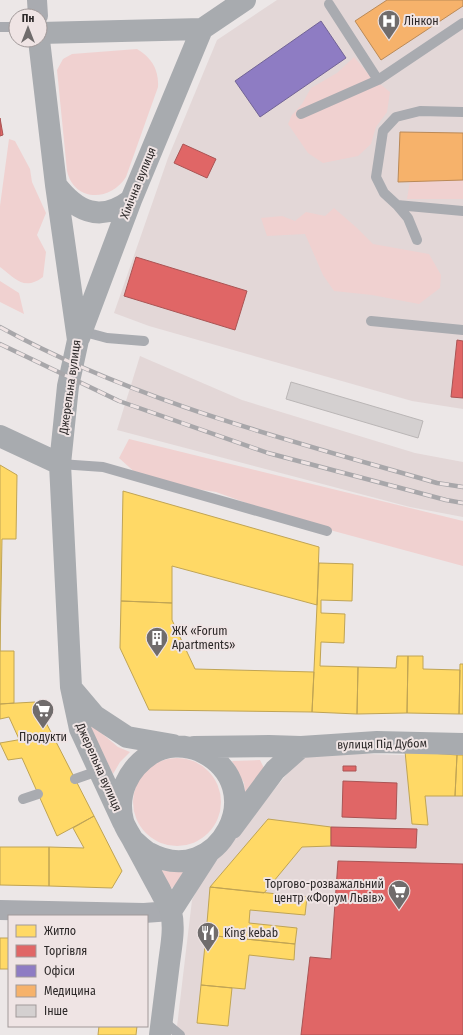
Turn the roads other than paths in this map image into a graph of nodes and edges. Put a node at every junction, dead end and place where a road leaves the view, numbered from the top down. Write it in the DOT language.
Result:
graph roads {
  1 [pos="245,0"];
  2 [pos="330,1"];
  3 [pos="463,23"];
  4 [pos="202,28"];
  5 [pos="48,33"];
  6 [pos="41,48"];
  7 [pos="378,80"];
  8 [pos="463,112"];
  9 [pos="301,114"];
  10 [pos="56,185"];
  11 [pos="131,200"];
  12 [pos="397,205"];
  13 [pos="463,211"];
  14 [pos="417,240"];
  15 [pos="371,321"];
  16 [pos="463,330"];
  17 [pos="80,335"];
  18 [pos="144,341"];
  19 [pos="0,436"];
  20 [pos="60,464"];
  21 [pos="327,531"];
  22 [pos="71,688"];
  23 [pos="463,744"];
  24 [pos="185,747"];
  25 [pos="301,747"];
  26 [pos="98,771"];
  27 [pos="75,780"];
  28 [pos="38,794"];
  29 [pos="23,800"];
  30 [pos="128,831"];
  31 [pos="216,845"];
  32 [pos="0,910"];
  33 [pos="171,911"];
  34 [pos="161,1027"];
  35 [pos="180,1035"];
  1 -- 4 [label="street"];
  2 -- 7 [label="lane"];
  3 -- 7 [label="lane"];
  4 -- 5 [label="street"];
  4 -- 11 [label="street, Хімічна вулиця"];
  6 -- 10 [label="street, Джерельна вулиця"];
  7 -- 9 [label="lane"];
  8 -- 12 [label="lane"];
  10 -- 11 [label="street"];
  10 -- 17 [label="street, Джерельна вулиця"];
  11 -- 17 [label="street, Хімічна вулиця"];
  12 -- 13 [label="lane"];
  12 -- 14 [label="lane"];
  15 -- 16 [label="lane"];
  17 -- 18 [label="lane"];
  17 -- 20 [label="street, Джерельна вулиця"];
  19 -- 20 [label="street"];
  20 -- 21 [label="lane"];
  20 -- 22 [label="street, Джерельна вулиця"];
  22 -- 24 [label="street, Джерельна вулиця"];
  22 -- 26 [label="street, Джерельна вулиця"];
  23 -- 25 [label="street, вулиця Під Дубом"];
  24 -- 25 [label="street, вулиця Під Дубом"];
  24 -- 30 [label="street"];
  24 -- 31 [label="street"];
  25 -- 31 [label="street"];
  26 -- 27 [label="lane"];
  26 -- 30 [label="street, Джерельна вулиця"];
  28 -- 29 [label="lane"];
  30 -- 31 [label="street"];
  30 -- 33 [label="street, Джерельна вулиця"];
  31 -- 33 [label="street"];
  32 -- 33 [label="street"];
  33 -- 34 [label="street, Джерельна вулиця"];
  34 -- 35 [label="lane"];
}
